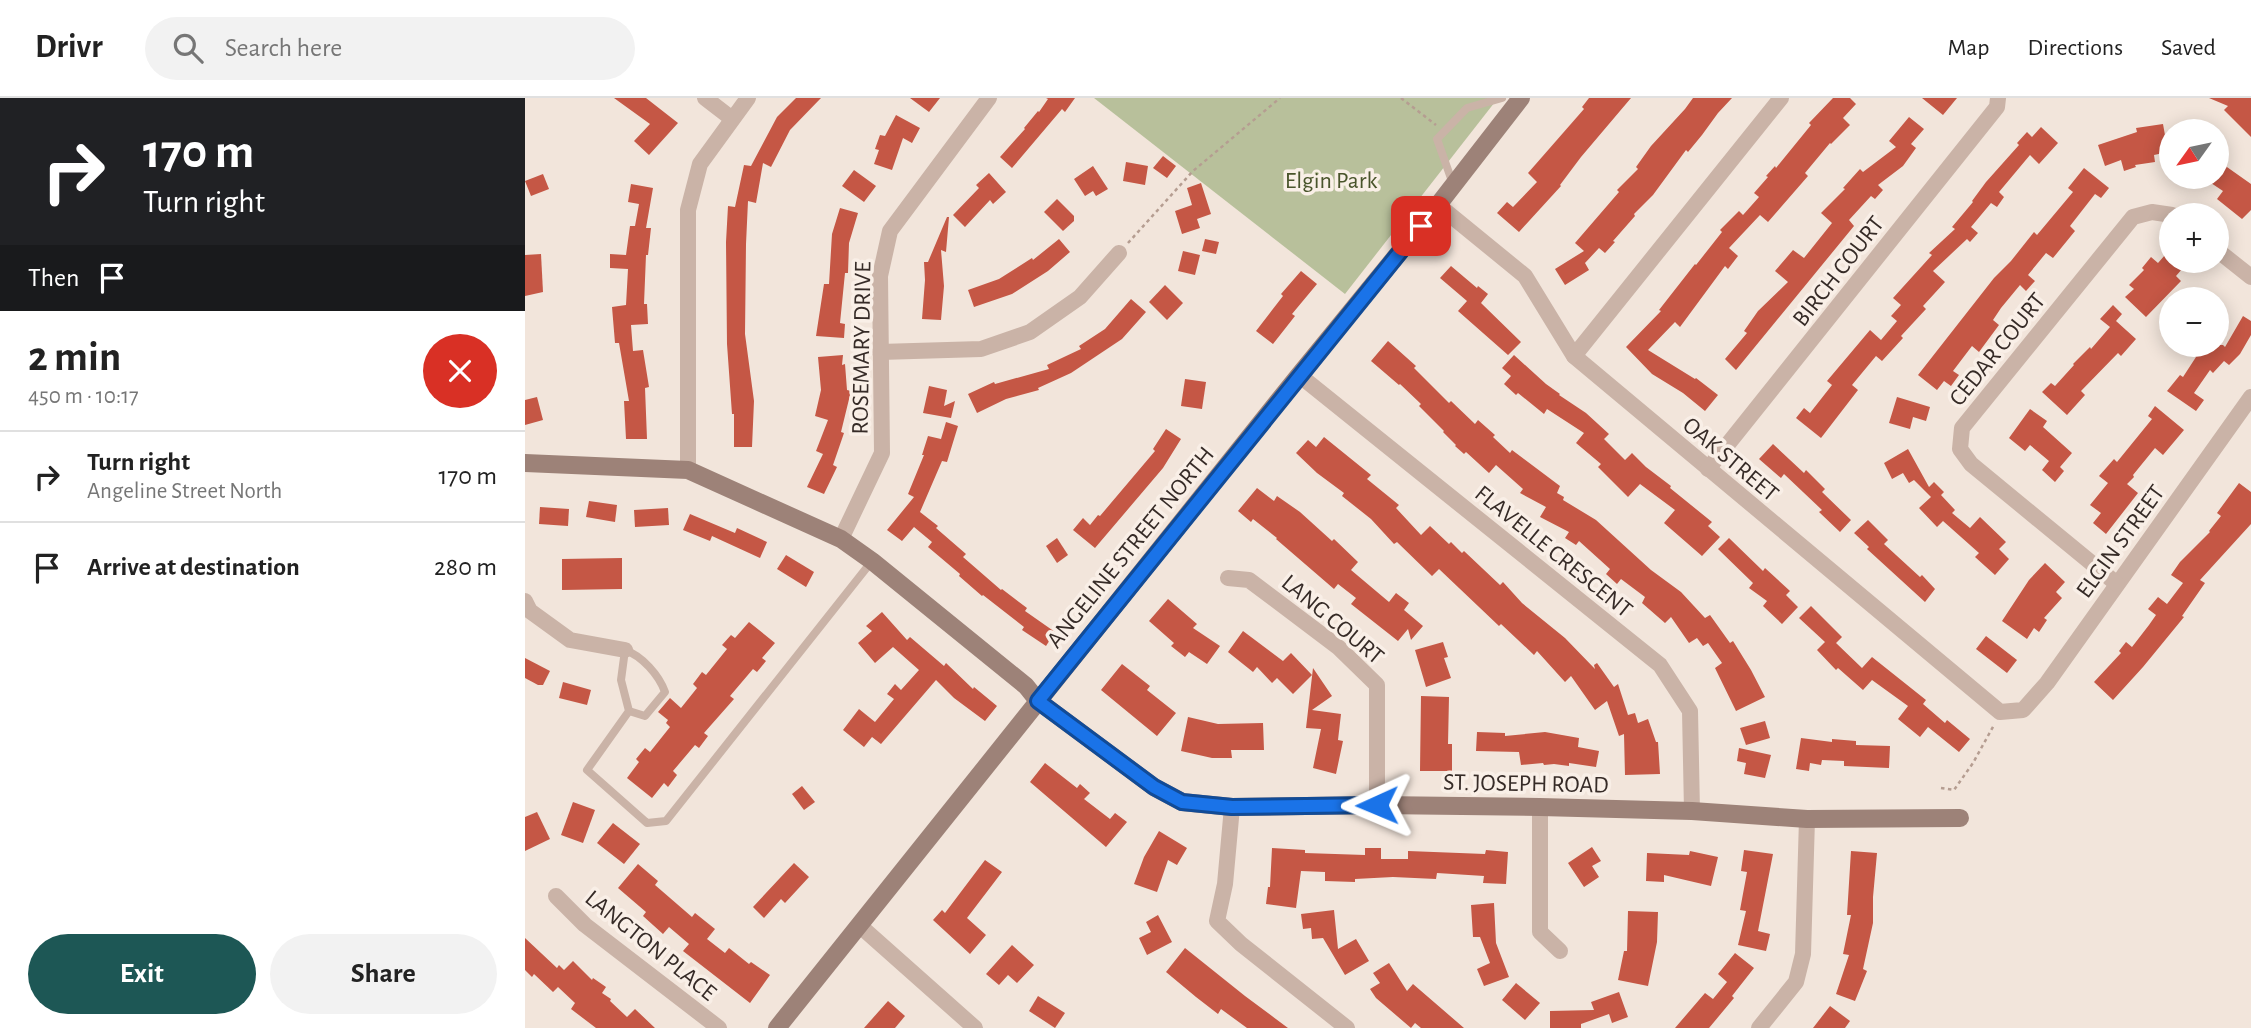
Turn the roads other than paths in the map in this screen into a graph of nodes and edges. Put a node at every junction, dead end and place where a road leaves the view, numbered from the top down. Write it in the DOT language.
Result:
graph roads {
  1 [pos="705,98"];
  2 [pos="748,98"];
  3 [pos="989,98"];
  4 [pos="1501,98"];
  5 [pos="1521,98"];
  6 [pos="1781,98"];
  7 [pos="1999,98"];
  8 [pos="731,118"];
  9 [pos="1453,184"];
  10 [pos="1439,205"];
  11 [pos="2159,213"];
  12 [pos="1119,253"];
  13 [pos="2229,260"];
  14 [pos="2251,277"];
  15 [pos="880,352"];
  16 [pos="1574,356"];
  17 [pos="1299,375"];
  18 [pos="2251,397"];
  19 [pos="525,463"];
  20 [pos="1708,469"];
  21 [pos="688,470"];
  22 [pos="841,539"];
  23 [pos="872,561"];
  24 [pos="1228,578"];
  25 [pos="2117,584"];
  26 [pos="525,601"];
  27 [pos="625,650"];
  28 [pos="1038,701"];
  29 [pos="2023,710"];
  30 [pos="629,711"];
  31 [pos="1377,805"];
  32 [pos="1232,807"];
  33 [pos="1540,807"];
  34 [pos="1692,811"];
  35 [pos="1961,817"];
  36 [pos="1807,819"];
  37 [pos="556,896"];
  38 [pos="859,925"];
  39 [pos="1560,951"];
  40 [pos="719,1028"];
  41 [pos="777,1028"];
  42 [pos="975,1028"];
  43 [pos="1347,1028"];
  44 [pos="1759,1028"];
  1 -- 8 [label="street"];
  2 -- 8 [label="street"];
  3 -- 15 [label="street, ROSEMARY DRIVE"];
  4 -- 9 [label="lane"];
  5 -- 9 [label="street, ANGELINE STREET NORTH"];
  6 -- 16 [label="street"];
  7 -- 20 [label="street, BIRCH COURT"];
  8 -- 21 [label="street"];
  9 -- 10 [label="street, ANGELINE STREET NORTH"];
  10 -- 16 [label="street, OAK STREET"];
  10 -- 17 [label="street, ANGELINE STREET NORTH"];
  11 -- 25 [label="street, CEDAR COURT"];
  12 -- 15 [label="street"];
  13 -- 14 [label="street"];
  15 -- 22 [label="street, ROSEMARY DRIVE"];
  16 -- 20 [label="street, OAK STREET"];
  17 -- 28 [label="street, ANGELINE STREET NORTH"];
  17 -- 34 [label="street, FLAVELLE CRESCENT"];
  18 -- 25 [label="street, ELGIN STREET"];
  19 -- 21 [label="street"];
  20 -- 29 [label="street, OAK STREET"];
  21 -- 22 [label="street, ST. JOSEPH ROAD"];
  22 -- 23 [label="street, ST. JOSEPH ROAD"];
  23 -- 28 [label="street, ST. JOSEPH ROAD"];
  23 -- 30 [label="lane"];
  24 -- 31 [label="street, LANG COURT"];
  25 -- 29 [label="street, ELGIN STREET"];
  26 -- 27 [label="street"];
  27 -- 30 [label="lane"];
  27 -- 30 [label="lane"];
  28 -- 32 [label="street, ST. JOSEPH ROAD"];
  28 -- 38 [label="street, ANGELINE STREET NORTH"];
  31 -- 32 [label="street, ST. JOSEPH ROAD"];
  31 -- 33 [label="street, ST. JOSEPH ROAD"];
  32 -- 43 [label="street"];
  33 -- 34 [label="street, ST. JOSEPH ROAD"];
  33 -- 39 [label="street"];
  34 -- 36 [label="street, ST. JOSEPH ROAD"];
  35 -- 36 [label="street, ST. JOSEPH ROAD"];
  36 -- 44 [label="street"];
  37 -- 40 [label="street, LANGTON PLACE"];
  38 -- 41 [label="street, ANGELINE STREET NORTH"];
  38 -- 42 [label="street"];
}
